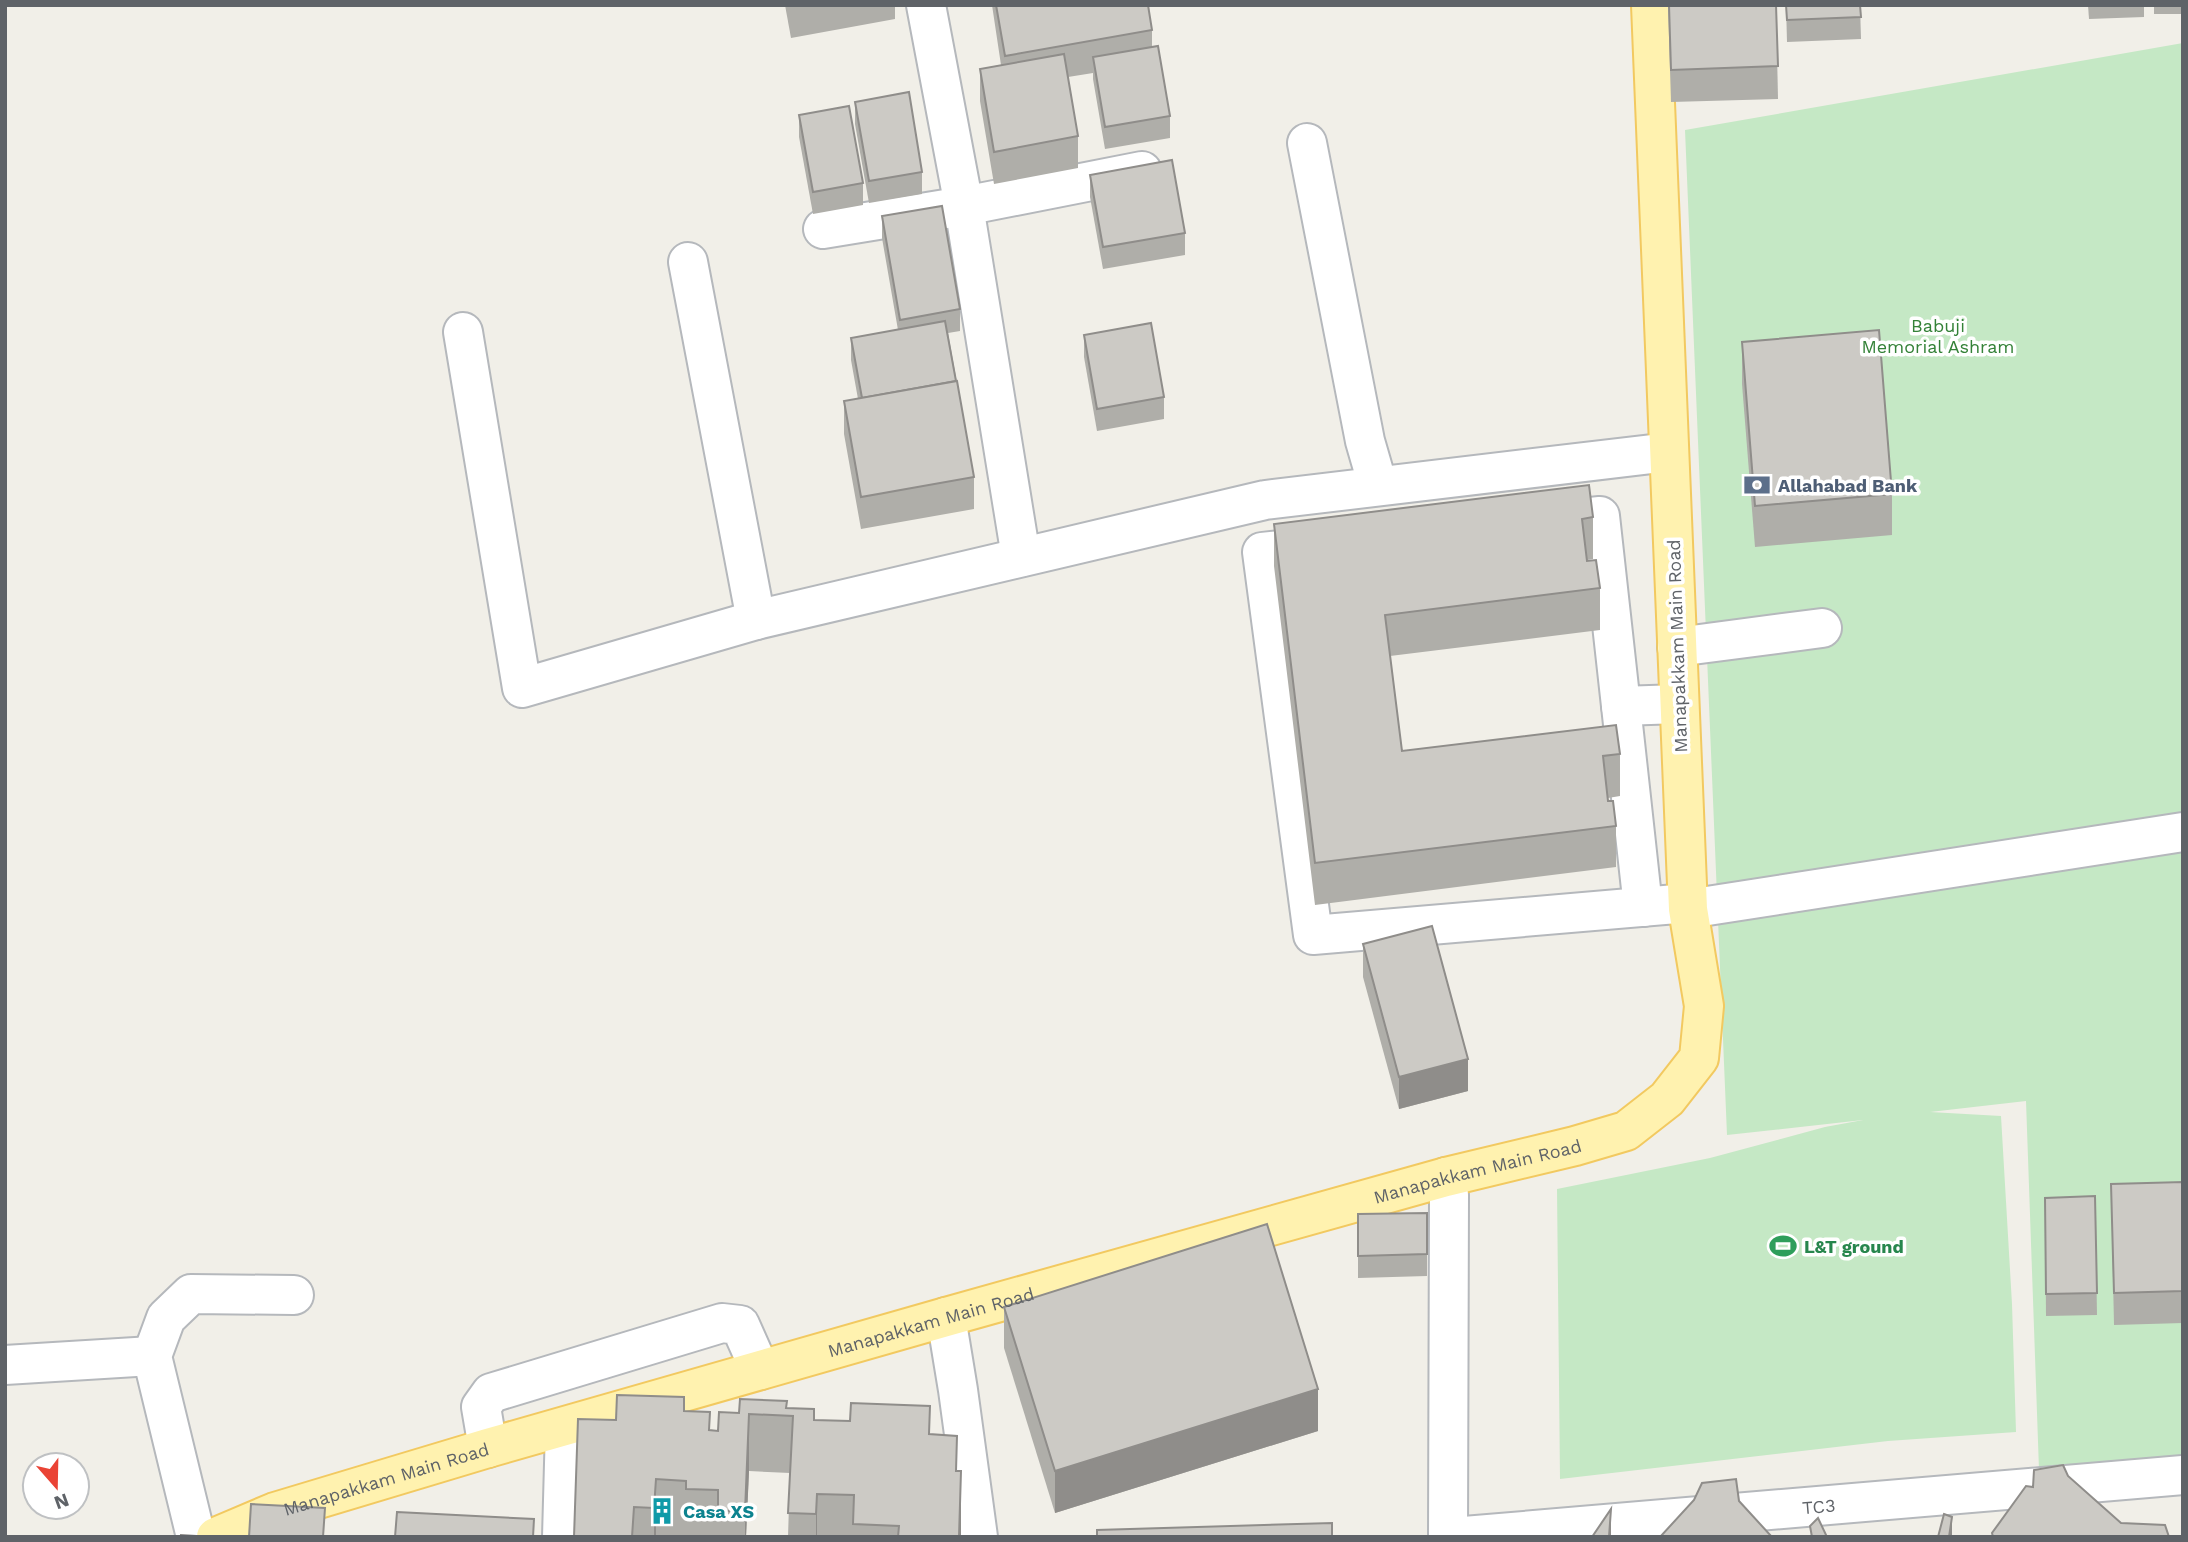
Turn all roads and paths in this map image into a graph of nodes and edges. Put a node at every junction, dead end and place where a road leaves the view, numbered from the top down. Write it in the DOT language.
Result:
graph roads {
  1 [pos="926,5"];
  2 [pos="1651,5"];
  3 [pos="1307,143"];
  4 [pos="1172,166"];
  5 [pos="964,206"];
  6 [pos="823,229"];
  7 [pos="688,262"];
  8 [pos="463,332"];
  9 [pos="1669,452"];
  10 [pos="1378,486"];
  11 [pos="1506,526"];
  12 [pos="1357,542"];
  13 [pos="1021,557"];
  14 [pos="756,620"];
  15 [pos="1822,628"];
  16 [pos="1677,647"];
  17 [pos="1679,704"];
  18 [pos="1621,706"];
  19 [pos="2183,832"];
  20 [pos="1688,906"];
  21 [pos="1643,907"];
  22 [pos="1446,1177"];
  23 [pos="294,1295"];
  24 [pos="946,1317"];
  25 [pos="152,1356"];
  26 [pos="5,1365"];
  27 [pos="760,1370"];
  28 [pos="554,1430"];
  29 [pos="488,1448"];
  30 [pos="2183,1475"];
  31 [pos="196,1537"];
  32 [pos="216,1537"];
  33 [pos="541,1537"];
  34 [pos="562,1537"];
  35 [pos="978,1537"];
  36 [pos="1450,1537"];
  1 -- 5 [label="street"];
  2 -- 9 [label="main road, Manapakkam Main Road"];
  3 -- 10 [label="street"];
  4 -- 5 [label="street"];
  5 -- 6 [label="street"];
  5 -- 13 [label="street"];
  7 -- 14 [label="street"];
  8 -- 14 [label="street"];
  9 -- 10 [label="street"];
  9 -- 16 [label="main road, Manapakkam Main Road"];
  10 -- 13 [label="street"];
  11 -- 18 [label="street"];
  12 -- 21 [label="street"];
  13 -- 14 [label="street"];
  15 -- 16 [label="street"];
  16 -- 17 [label="main road, Manapakkam Main Road"];
  17 -- 18 [label="street"];
  17 -- 20 [label="main road, Manapakkam Main Road"];
  18 -- 21 [label="street"];
  19 -- 20 [label="street"];
  20 -- 21 [label="street"];
  20 -- 22 [label="main road, Manapakkam Main Road"];
  22 -- 24 [label="main road, Manapakkam Main Road"];
  22 -- 36 [label="street"];
  23 -- 25 [label="street"];
  24 -- 27 [label="main road, Manapakkam Main Road"];
  24 -- 35 [label="street"];
  25 -- 26 [label="street"];
  25 -- 31 [label="street"];
  27 -- 28 [label="main road, Manapakkam Main Road"];
  27 -- 29 [label="street"];
  28 -- 29 [label="main road, Manapakkam Main Road"];
  28 -- 33 [label="street"];
  28 -- 34 [label="street"];
  29 -- 32 [label="main road, Manapakkam Main Road"];
  30 -- 36 [label="street, TC3"];
}
